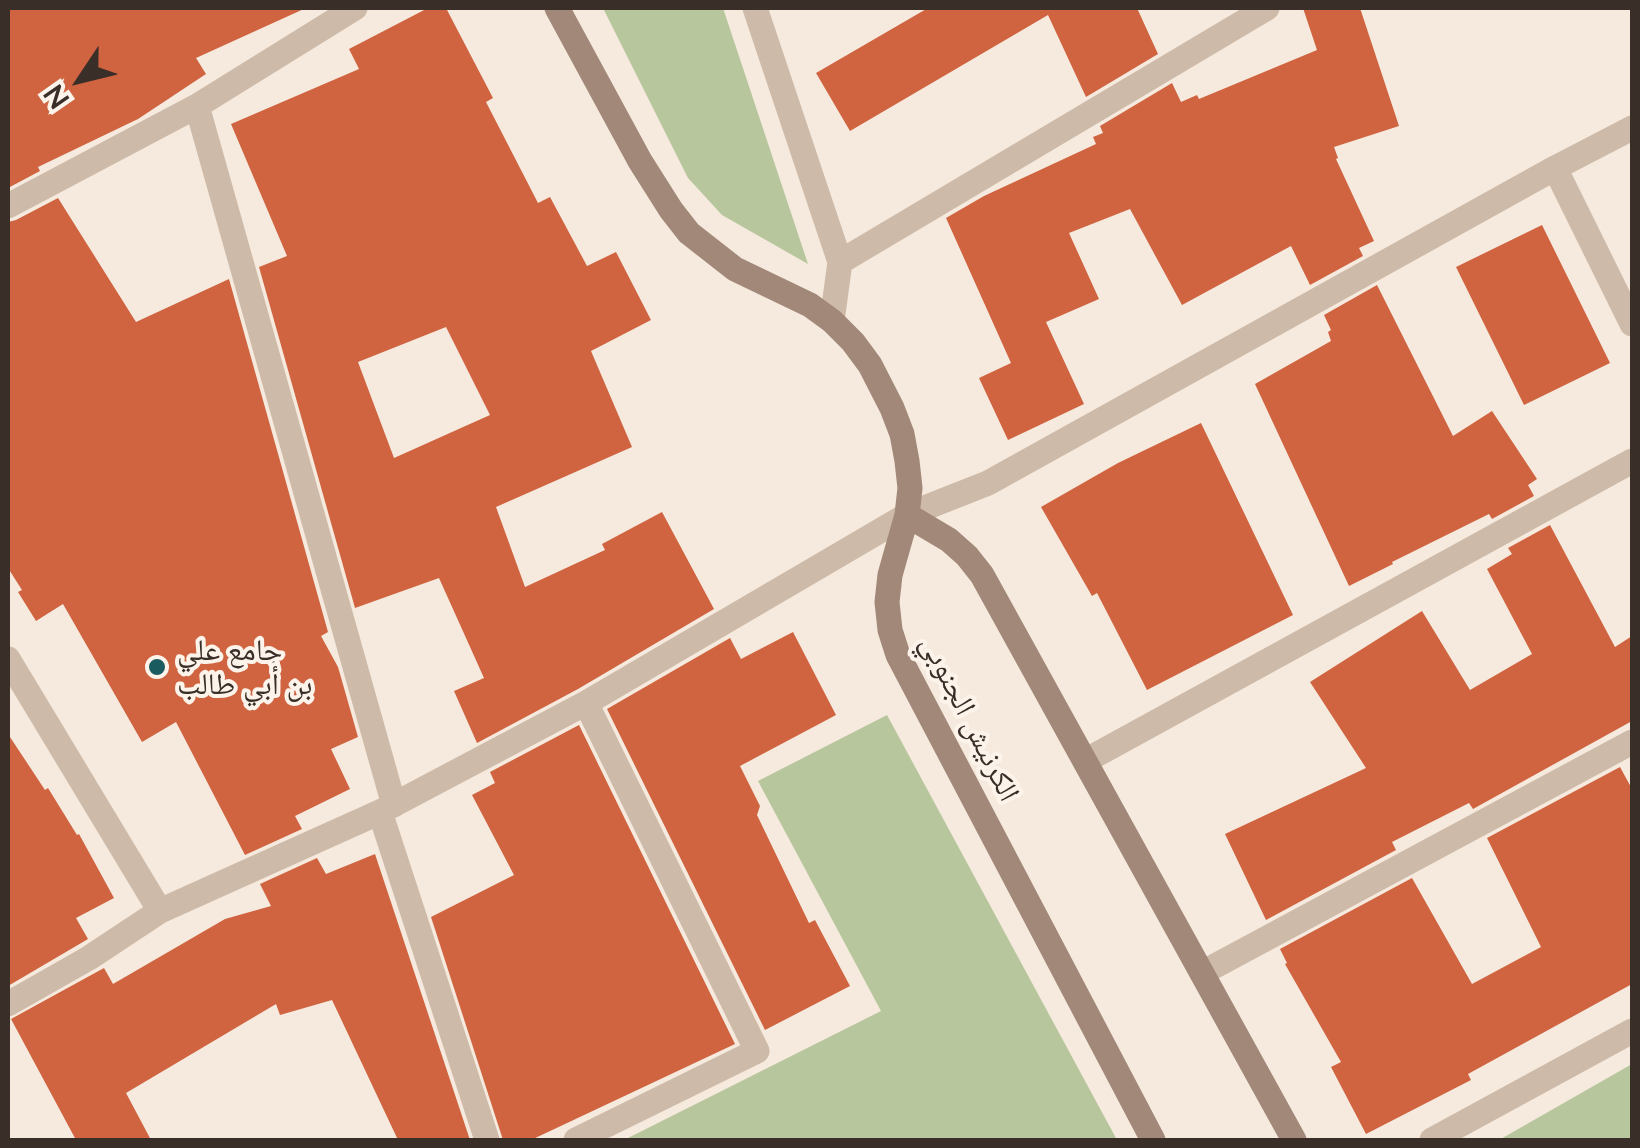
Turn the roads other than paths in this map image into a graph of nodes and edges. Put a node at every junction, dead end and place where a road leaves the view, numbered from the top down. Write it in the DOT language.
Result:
graph roads {
  1 [pos="355,8"];
  2 [pos="557,8"];
  3 [pos="755,8"];
  4 [pos="1267,8"];
  5 [pos="197,106"];
  6 [pos="1632,128"];
  7 [pos="1555,168"];
  8 [pos="8,206"];
  9 [pos="840,262"];
  10 [pos="832,321"];
  11 [pos="1632,324"];
  12 [pos="1632,461"];
  13 [pos="907,515"];
  14 [pos="8,660"];
  15 [pos="586,703"];
  16 [pos="1632,742"];
  17 [pos="1085,761"];
  18 [pos="387,809"];
  19 [pos="160,912"];
  20 [pos="1202,973"];
  21 [pos="8,1004"];
  22 [pos="1632,1031"];
  23 [pos="487,1140"];
  24 [pos="576,1140"];
  25 [pos="1153,1140"];
  26 [pos="1294,1140"];
  27 [pos="1432,1140"];
  1 -- 5 [label="street"];
  2 -- 10 [label="main road, الكرنيش الجنوبي"];
  3 -- 9 [label="street"];
  4 -- 9 [label="street"];
  5 -- 8 [label="street"];
  5 -- 18 [label="street"];
  6 -- 7 [label="street"];
  7 -- 11 [label="street"];
  7 -- 13 [label="street"];
  9 -- 10 [label="street"];
  10 -- 13 [label="main road, الكرنيش الجنوبي"];
  12 -- 17 [label="street"];
  13 -- 15 [label="street"];
  13 -- 17 [label="main road"];
  13 -- 25 [label="main road, الكرنيش الجنوبي"];
  14 -- 19 [label="street"];
  15 -- 18 [label="street"];
  15 -- 24 [label="street"];
  16 -- 20 [label="street"];
  17 -- 20 [label="main road"];
  18 -- 19 [label="street"];
  18 -- 23 [label="street"];
  19 -- 21 [label="street"];
  20 -- 26 [label="main road"];
  22 -- 27 [label="street"];
}
